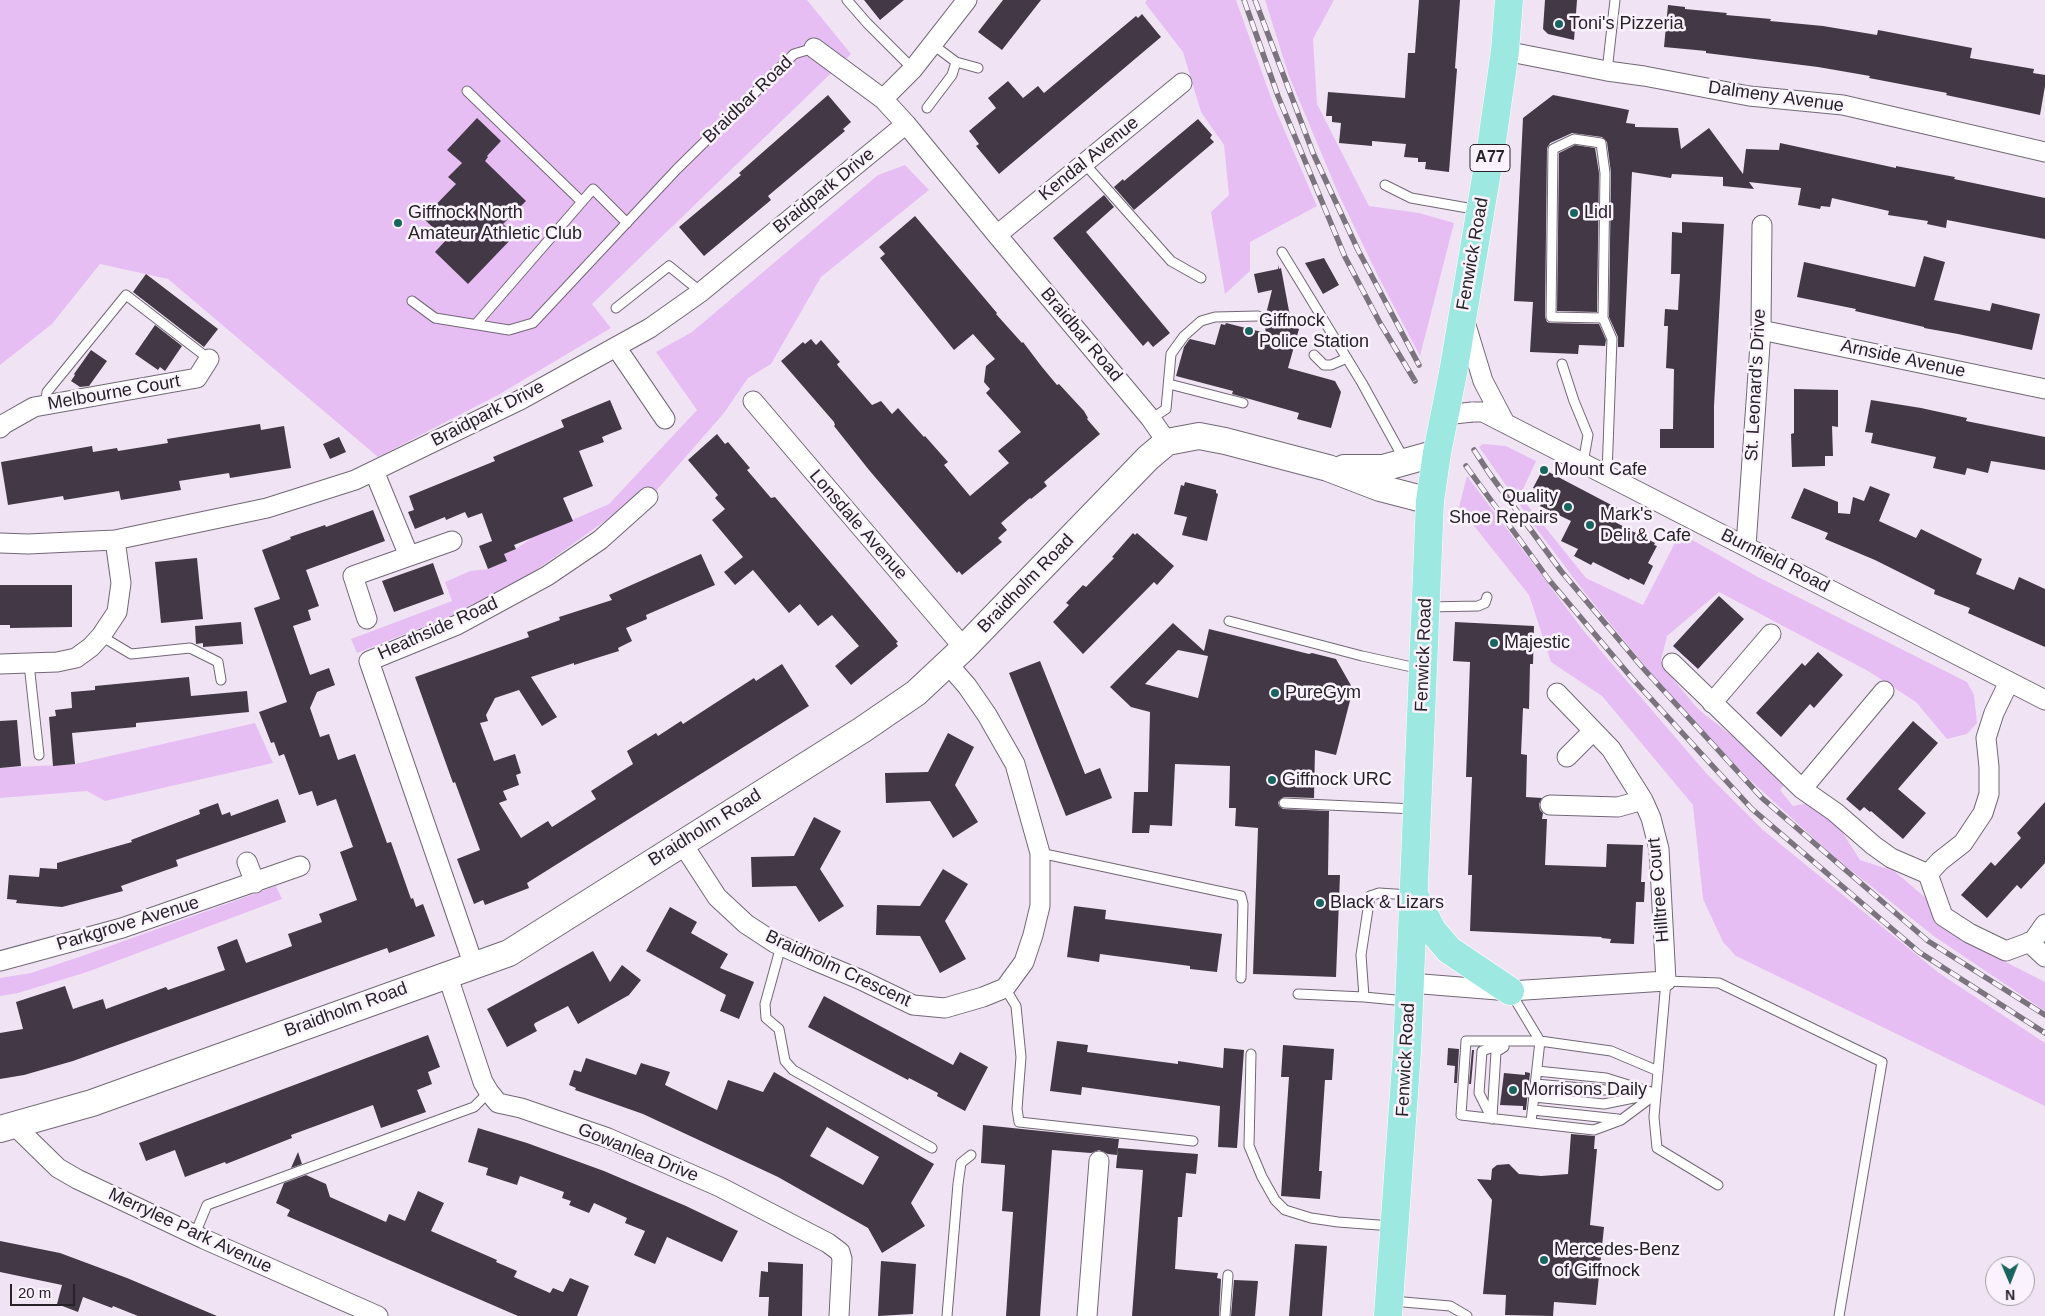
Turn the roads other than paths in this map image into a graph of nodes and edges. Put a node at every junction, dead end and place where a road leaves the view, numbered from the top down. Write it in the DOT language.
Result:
graph roads {
  1 [pos="847,0"];
  2 [pos="967,0"];
  3 [pos="1509,0"];
  4 [pos="1615,0"];
  5 [pos="932,44"];
  6 [pos="814,48"];
  7 [pos="1505,51"];
  8 [pos="956,62"];
  9 [pos="978,68"];
  10 [pos="913,69"];
  11 [pos="1607,72"];
  12 [pos="1182,83"];
  13 [pos="467,91"];
  14 [pos="883,99"];
  15 [pos="927,108"];
  16 [pos="906,124"];
  17 [pos="2045,152"];
  18 [pos="1084,163"];
  19 [pos="1385,185"];
  20 [pos="582,202"];
  21 [pos="1481,210"];
  22 [pos="627,223"];
  23 [pos="1762,225"];
  24 [pos="997,235"];
  25 [pos="1282,252"];
  26 [pos="1201,278"];
  27 [pos="701,292"];
  28 [pos="412,301"];
  29 [pos="616,308"];
  30 [pos="1462,315"];
  31 [pos="1258,316"];
  32 [pos="1603,318"];
  33 [pos="476,324"];
  34 [pos="1760,330"];
  35 [pos="616,347"];
  36 [pos="1314,355"];
  37 [pos="1347,358"];
  38 [pos="209,359"];
  39 [pos="1562,364"];
  40 [pos="1169,384"];
  41 [pos="2045,388"];
  42 [pos="752,401"];
  43 [pos="1243,403"];
  44 [pos="45,405"];
  45 [pos="1445,415"];
  46 [pos="665,419"];
  47 [pos="1151,419"];
  48 [pos="1505,423"];
  49 [pos="0,428"];
  50 [pos="1167,442"];
  51 [pos="1437,453"];
  52 [pos="1406,463"];
  53 [pos="1583,463"];
  54 [pos="1328,468"];
  55 [pos="374,471"];
  56 [pos="1607,474"];
  57 [pos="648,497"];
  58 [pos="1430,501"];
  59 [pos="115,540"];
  60 [pos="452,541"];
  61 [pos="0,543"];
  62 [pos="1746,546"];
  63 [pos="409,556"];
  64 [pos="1487,597"];
  65 [pos="1426,607"];
  66 [pos="367,619"];
  67 [pos="1229,621"];
  68 [pos="1770,634"];
  69 [pos="101,636"];
  70 [pos="956,655"];
  71 [pos="1672,663"];
  72 [pos="0,664"];
  73 [pos="29,664"];
  74 [pos="1424,670"];
  75 [pos="221,680"];
  76 [pos="2010,682"];
  77 [pos="1884,691"];
  78 [pos="1557,693"];
  79 [pos="2045,700"];
  80 [pos="1712,703"];
  81 [pos="1593,731"];
  82 [pos="40,756"];
  83 [pos="1567,757"];
  84 [pos="1802,789"];
  85 [pos="1643,800"];
  86 [pos="1284,804"];
  87 [pos="1550,805"];
  88 [pos="1418,809"];
  89 [pos="682,843"];
  90 [pos="1040,853"];
  91 [pos="247,862"];
  92 [pos="300,866"];
  93 [pos="1928,874"];
  94 [pos="254,883"];
  95 [pos="1414,895"];
  96 [pos="2045,924"];
  97 [pos="2029,942"];
  98 [pos="781,946"];
  99 [pos="3,957"];
  100 [pos="2045,957"];
  101 [pos="474,966"];
  102 [pos="447,974"];
  103 [pos="1241,978"];
  104 [pos="1666,981"];
  105 [pos="1005,988"];
  106 [pos="1510,991"];
  107 [pos="1410,992"];
  108 [pos="1298,994"];
  109 [pos="1364,997"];
  110 [pos="1515,1040"];
  111 [pos="1540,1041"];
  112 [pos="1251,1054"];
  113 [pos="1537,1071"];
  114 [pos="1658,1071"];
  115 [pos="1535,1084"];
  116 [pos="489,1092"];
  117 [pos="1656,1094"];
  118 [pos="1534,1097"];
  119 [pos="1533,1110"];
  120 [pos="1492,1119"];
  121 [pos="1621,1120"];
  122 [pos="1531,1122"];
  123 [pos="8,1127"];
  124 [pos="1193,1140"];
  125 [pos="932,1148"];
  126 [pos="971,1155"];
  127 [pos="1098,1161"];
  128 [pos="1718,1184"];
  129 [pos="1395,1226"];
  130 [pos="194,1234"];
  131 [pos="1228,1275"];
  132 [pos="1389,1309"];
  133 [pos="378,1316"];
  134 [pos="839,1316"];
  135 [pos="947,1316"];
  136 [pos="1087,1316"];
  137 [pos="1225,1316"];
  138 [pos="1467,1316"];
  139 [pos="1839,1316"];
  1 -- 10 [label="lane"];
  2 -- 5 [label="street"];
  3 -- 7 [label="main road, Fenwick Road / A77"];
  4 -- 11 [label="lane"];
  5 -- 8 [label="lane"];
  5 -- 10 [label="street"];
  6 -- 14 [label="street, Braidbar Road"];
  6 -- 22 [label="lane, Braidbar Road"];
  7 -- 11 [label="street, Dalmeny Avenue"];
  7 -- 21 [label="main road, Fenwick Road / A77"];
  8 -- 9 [label="lane"];
  8 -- 15 [label="lane"];
  10 -- 14 [label="street"];
  11 -- 17 [label="street, Dalmeny Avenue"];
  12 -- 18 [label="street, Kendal Avenue"];
  13 -- 20 [label="lane"];
  14 -- 16 [label="street, Braidbar Road"];
  16 -- 24 [label="street, Braidbar Road"];
  16 -- 27 [label="street, Braidpark Drive"];
  18 -- 24 [label="street, Kendal Avenue"];
  18 -- 26 [label="lane"];
  19 -- 21 [label="lane"];
  20 -- 22 [label="lane"];
  20 -- 33 [label="lane"];
  21 -- 30 [label="main road, Fenwick Road / A77"];
  22 -- 33 [label="lane, Braidbar Road"];
  23 -- 34 [label="street, St. Leonard's Drive"];
  24 -- 47 [label="street, Braidbar Road"];
  25 -- 37 [label="lane"];
  27 -- 29 [label="lane"];
  27 -- 35 [label="street, Braidpark Drive"];
  28 -- 33 [label="lane, Braidbar Road"];
  30 -- 45 [label="main road, Fenwick Road / A77, bridge"];
  30 -- 48 [label="street"];
  31 -- 40 [label="lane"];
  32 -- 32 [label="lane"];
  32 -- 56 [label="lane"];
  34 -- 41 [label="street, Arnside Avenue"];
  34 -- 62 [label="street, St. Leonard's Drive"];
  35 -- 46 [label="street"];
  35 -- 55 [label="street, Braidpark Drive"];
  36 -- 37 [label="lane"];
  37 -- 52 [label="lane"];
  38 -- 44 [label="street, Melbourne Court"];
  38 -- 44 [label="lane, Melbourne Court"];
  39 -- 53 [label="lane"];
  40 -- 43 [label="lane"];
  40 -- 47 [label="lane"];
  42 -- 70 [label="street, Lonsdale Avenue"];
  44 -- 49 [label="street, Melbourne Court"];
  45 -- 48 [label="street, Burnfield Road, bridge"];
  45 -- 51 [label="main road, Fenwick Road / A77, bridge"];
  47 -- 50 [label="street, Braidbar Road"];
  48 -- 53 [label="street, Burnfield Road"];
  50 -- 54 [label="street, Braidholm Road"];
  50 -- 70 [label="street, Braidholm Road"];
  51 -- 52 [label="street, Braidholm Road"];
  51 -- 58 [label="main road, Fenwick Road / A77"];
  52 -- 54 [label="street, Braidholm Road"];
  53 -- 56 [label="street, Burnfield Road"];
  54 -- 58 [label="street, Braidholm Road"];
  55 -- 59 [label="street, Braidpark Drive"];
  55 -- 63 [label="street"];
  56 -- 62 [label="street, Burnfield Road"];
  57 -- 101 [label="street, Heathside Road"];
  58 -- 65 [label="main road, Fenwick Road / A77"];
  59 -- 61 [label="street, Braidpark Drive"];
  59 -- 69 [label="street"];
  60 -- 63 [label="street"];
  62 -- 76 [label="street, Burnfield Road"];
  63 -- 66 [label="street"];
  64 -- 65 [label="lane"];
  65 -- 74 [label="main road, Fenwick Road / A77"];
  67 -- 74 [label="lane"];
  68 -- 80 [label="street"];
  69 -- 73 [label="street"];
  69 -- 75 [label="lane"];
  70 -- 89 [label="street, Braidholm Road"];
  70 -- 90 [label="street"];
  71 -- 80 [label="street"];
  72 -- 73 [label="street"];
  73 -- 82 [label="lane"];
  74 -- 88 [label="main road, Fenwick Road / A77"];
  76 -- 79 [label="street, Burnfield Road"];
  76 -- 93 [label="street"];
  77 -- 84 [label="street"];
  78 -- 81 [label="street, Hilltree Court"];
  80 -- 84 [label="street"];
  81 -- 83 [label="street"];
  81 -- 85 [label="street, Hilltree Court"];
  84 -- 93 [label="street"];
  85 -- 87 [label="street"];
  85 -- 104 [label="street, Hilltree Court"];
  86 -- 88 [label="lane"];
  88 -- 95 [label="main road, Fenwick Road / A77"];
  89 -- 98 [label="street, Braidholm Crescent"];
  89 -- 101 [label="street, Braidholm Road"];
  90 -- 103 [label="lane"];
  90 -- 105 [label="street"];
  91 -- 94 [label="street"];
  92 -- 94 [label="street, Parkgrove Avenue"];
  93 -- 97 [label="street"];
  94 -- 99 [label="street, Parkgrove Avenue"];
  95 -- 106 [label="main road"];
  95 -- 107 [label="main road, Fenwick Road / A77"];
  95 -- 109 [label="lane"];
  96 -- 97 [label="street"];
  97 -- 100 [label="street"];
  98 -- 105 [label="street, Braidholm Crescent"];
  98 -- 125 [label="lane"];
  101 -- 102 [label="street, Braidholm Road"];
  102 -- 116 [label="street"];
  102 -- 123 [label="street, Braidholm Road"];
  104 -- 106 [label="street"];
  104 -- 114 [label="lane"];
  104 -- 139 [label="lane"];
  105 -- 124 [label="lane"];
  106 -- 107 [label="street"];
  106 -- 111 [label="lane"];
  107 -- 109 [label="lane"];
  107 -- 129 [label="main road, Fenwick Road / A77"];
  108 -- 109 [label="lane"];
  110 -- 111 [label="lane"];
  110 -- 120 [label="lane"];
  110 -- 120 [label="lane"];
  110 -- 120 [label="lane"];
  111 -- 113 [label="lane"];
  111 -- 114 [label="lane"];
  112 -- 129 [label="lane"];
  113 -- 115 [label="lane"];
  113 -- 117 [label="lane"];
  114 -- 117 [label="lane"];
  115 -- 117 [label="lane"];
  115 -- 118 [label="lane"];
  116 -- 130 [label="lane"];
  116 -- 134 [label="street, Gowanlea Drive"];
  117 -- 118 [label="lane"];
  117 -- 121 [label="lane"];
  117 -- 128 [label="lane"];
  118 -- 119 [label="lane"];
  119 -- 121 [label="lane"];
  119 -- 122 [label="lane"];
  120 -- 122 [label="lane"];
  121 -- 122 [label="lane"];
  123 -- 130 [label="street, Merrylee Park Avenue"];
  126 -- 135 [label="lane"];
  127 -- 136 [label="street"];
  129 -- 132 [label="main road, Fenwick Road / A77"];
  130 -- 133 [label="street, Merrylee Park Avenue"];
  131 -- 137 [label="lane"];
  132 -- 138 [label="lane"];
}
